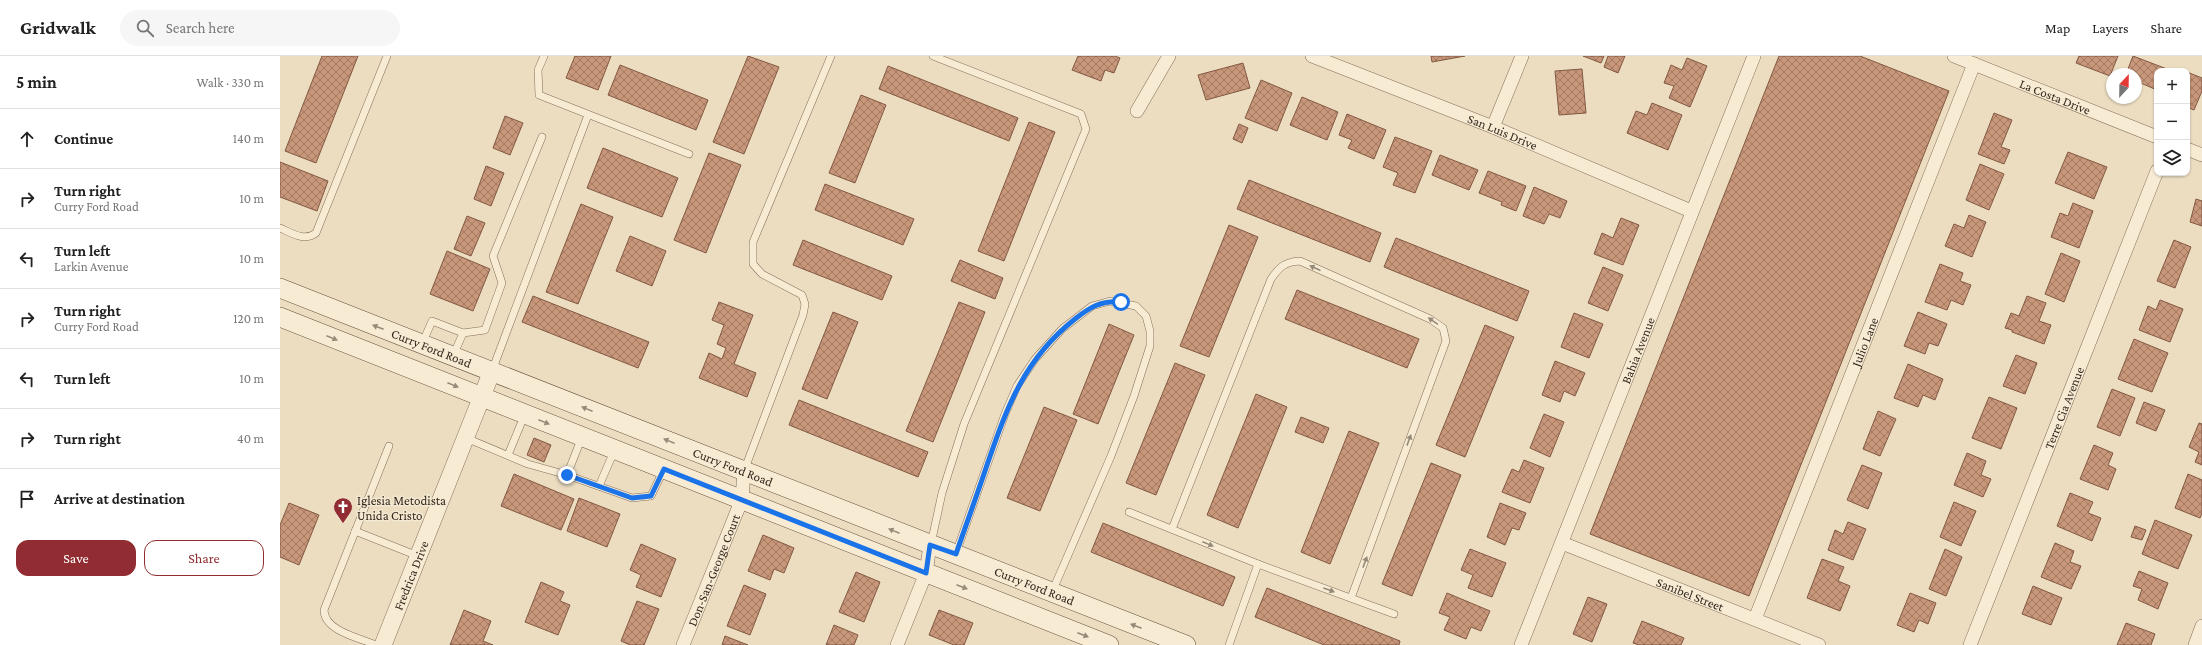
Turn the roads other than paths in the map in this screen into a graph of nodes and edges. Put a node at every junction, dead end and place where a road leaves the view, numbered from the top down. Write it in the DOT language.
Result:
graph roads {
  1 [pos="387,56"];
  2 [pos="544,56"];
  3 [pos="831,56"];
  4 [pos="933,56"];
  5 [pos="1169,56"];
  6 [pos="1312,56"];
  7 [pos="1522,56"];
  8 [pos="1754,56"];
  9 [pos="1954,56"];
  10 [pos="1974,64"];
  11 [pos="1137,111"];
  12 [pos="588,115"];
  13 [pos="1493,127"];
  14 [pos="2154,136"];
  15 [pos="542,137"];
  16 [pos="2190,150"];
  17 [pos="689,154"];
  18 [pos="2202,155"];
  19 [pos="2155,176"];
  20 [pos="1691,211"];
  21 [pos="280,228"];
  22 [pos="280,288"];
  23 [pos="280,317"];
  24 [pos="463,333"];
  25 [pos="422,344"];
  26 [pos="453,356"];
  27 [pos="492,371"];
  28 [pos="482,397"];
  29 [pos="525,414"];
  30 [pos="583,437"];
  31 [pos="466,438"];
  32 [pos="389,446"];
  33 [pos="615,449"];
  34 [pos="508,455"];
  35 [pos="664,469"];
  36 [pos="744,471"];
  37 [pos="567,475"];
  38 [pos="599,486"];
  39 [pos="742,499"];
  40 [pos="1129,512"];
  41 [pos="1172,529"];
  42 [pos="355,531"];
  43 [pos="1562,543"];
  44 [pos="930,545"];
  45 [pos="956,554"];
  46 [pos="418,556"];
  47 [pos="1258,564"];
  48 [pos="926,573"];
  49 [pos="1052,592"];
  50 [pos="1351,598"];
  51 [pos="1394,614"];
  52 [pos="1755,619"];
  53 [pos="2202,626"];
  54 [pos="1156,640"];
  55 [pos="376,645"];
  56 [pos="383,645"];
  57 [pos="683,645"];
  58 [pos="897,645"];
  59 [pos="1109,645"];
  60 [pos="1186,645"];
  61 [pos="1228,645"];
  62 [pos="1521,645"];
  63 [pos="1819,645"];
  64 [pos="1970,645"];
  65 [pos="2194,645"];
  1 -- 21 [label="lane"];
  2 -- 12 [label="lane"];
  3 -- 36 [label="lane"];
  4 -- 44 [label="lane"];
  5 -- 11 [label="street"];
  6 -- 13 [label="street, San Luis Drive"];
  7 -- 13 [label="street"];
  8 -- 20 [label="street, Bahia Avenue"];
  9 -- 10 [label="street, La Costa Drive"];
  10 -- 14 [label="street, La Costa Drive"];
  10 -- 52 [label="street, Julio Lane"];
  12 -- 17 [label="lane"];
  12 -- 27 [label="lane"];
  13 -- 20 [label="street, San Luis Drive"];
  15 -- 24 [label="lane"];
  16 -- 18 [label="street"];
  19 -- 64 [label="street, Terre Cia Avenue"];
  20 -- 43 [label="street, Bahia Avenue"];
  25 -- 22 [label="main road, Curry Ford Road, one-way"];
  23 -- 28 [label="main road, Curry Ford Road, one-way"];
  24 -- 25 [label="lane"];
  24 -- 26 [label="lane"];
  25 -- 26 [label="main road, Curry Ford Road"];
  26 -- 27 [label="main road, Curry Ford Road"];
  27 -- 28 [label="street, Fredrica Drive"];
  36 -- 27 [label="main road, Curry Ford Road, one-way"];
  28 -- 29 [label="main road, Curry Ford Road"];
  28 -- 31 [label="street, Fredrica Drive"];
  29 -- 30 [label="main road, Curry Ford Road, one-way"];
  29 -- 34 [label="lane"];
  30 -- 33 [label="main road, Curry Ford Road"];
  30 -- 37 [label="lane"];
  31 -- 34 [label="lane"];
  31 -- 46 [label="street, Fredrica Drive"];
  32 -- 42 [label="lane"];
  33 -- 35 [label="main road, Curry Ford Road"];
  33 -- 38 [label="lane"];
  34 -- 37 [label="lane"];
  35 -- 38 [label="lane"];
  35 -- 39 [label="main road, Curry Ford Road"];
  36 -- 39 [label="street, Don-San-George Court"];
  44 -- 36 [label="main road, Curry Ford Road, one-way"];
  37 -- 38 [label="lane"];
  39 -- 48 [label="main road, Curry Ford Road"];
  39 -- 57 [label="street, Don-San-George Court"];
  40 -- 41 [label="lane"];
  41 -- 47 [label="lane, one-way"];
  50 -- 41 [label="lane, one-way"];
  42 -- 46 [label="lane"];
  42 -- 55 [label="lane"];
  43 -- 52 [label="street, Sanibel Street"];
  43 -- 62 [label="street, Bahia Avenue"];
  44 -- 45 [label="main road, Curry Ford Road"];
  44 -- 48 [label="street"];
  45 -- 49 [label="main road, Curry Ford Road"];
  45 -- 49 [label="lane"];
  46 -- 56 [label="street, Fredrica Drive"];
  47 -- 50 [label="lane, one-way"];
  47 -- 61 [label="lane"];
  48 -- 58 [label="street"];
  48 -- 59 [label="main road, Curry Ford Road, one-way"];
  54 -- 49 [label="main road, Curry Ford Road, one-way"];
  50 -- 51 [label="lane"];
  52 -- 63 [label="street, Sanibel Street"];
  53 -- 65 [label="street"];
  54 -- 60 [label="main road, Curry Ford Road"];
}
